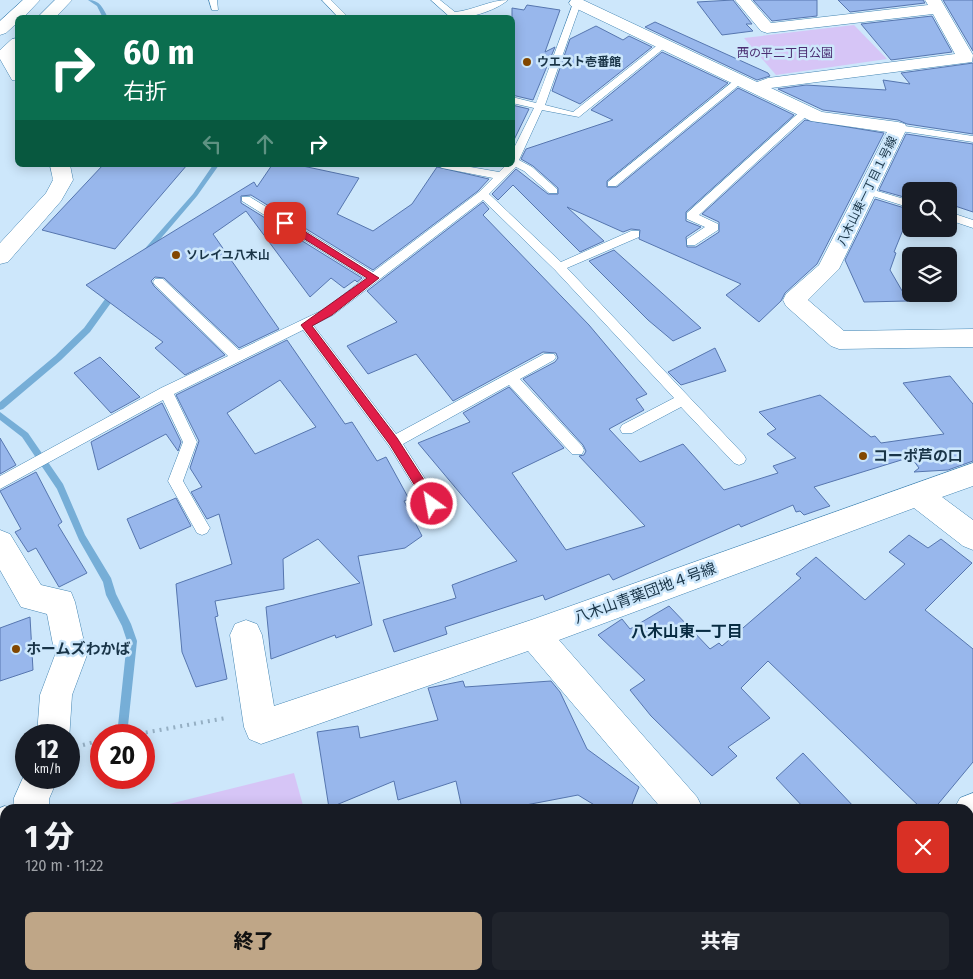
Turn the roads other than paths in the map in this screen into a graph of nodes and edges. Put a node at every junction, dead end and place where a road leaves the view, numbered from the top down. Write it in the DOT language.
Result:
graph roads {
  1 [pos="10,0"];
  2 [pos="32,0"];
  3 [pos="64,0"];
  4 [pos="326,0"];
  5 [pos="434,0"];
  6 [pos="504,0"];
  7 [pos="604,0"];
  8 [pos="743,0"];
  9 [pos="573,1"];
  10 [pos="936,5"];
  11 [pos="0,9"];
  12 [pos="16,15"];
  13 [pos="48,15"];
  14 [pos="342,15"];
  15 [pos="470,15"];
  16 [pos="15,16"];
  17 [pos="0,30"];
  18 [pos="663,45"];
  19 [pos="15,46"];
  20 [pos="15,70"];
  21 [pos="748,85"];
  22 [pos="515,101"];
  23 [pos="540,105"];
  24 [pos="806,111"];
  25 [pos="898,128"];
  26 [pos="973,139"];
  27 [pos="515,160"];
  28 [pos="515,165"];
  29 [pos="61,167"];
  30 [pos="453,167"];
  31 [pos="510,167"];
  32 [pos="501,176"];
  33 [pos="612,184"];
  34 [pos="553,191"];
  35 [pos="867,191"];
  36 [pos="483,194"];
  37 [pos="246,198"];
  38 [pos="902,202"];
  39 [pos="957,219"];
  40 [pos="973,224"];
  41 [pos="635,234"];
  42 [pos="691,242"];
  43 [pos="0,257"];
  44 [pos="559,267"];
  45 [pos="374,278"];
  46 [pos="159,282"];
  47 [pos="306,325"];
  48 [pos="973,338"];
  49 [pos="549,357"];
  50 [pos="239,358"];
  51 [pos="510,378"];
  52 [pos="166,392"];
  53 [pos="684,399"];
  54 [pos="627,430"];
  55 [pos="394,442"];
  56 [pos="577,450"];
  57 [pos="739,459"];
  58 [pos="973,474"];
  59 [pos="0,483"];
  60 [pos="917,494"];
  61 [pos="432,504"];
  62 [pos="202,528"];
  63 [pos="973,538"];
  64 [pos="0,543"];
  65 [pos="534,634"];
  66 [pos="246,635"];
  67 [pos="55,724"];
  68 [pos="36,789"];
  69 [pos="31,804"];
  70 [pos="681,804"];
  1 -- 11 [label="street"];
  2 -- 12 [label="street"];
  3 -- 13 [label="street"];
  4 -- 14 [label="lane"];
  5 -- 15 [label="lane"];
  6 -- 15 [label="lane"];
  7 -- 9 [label="street"];
  8 -- 10 [label="street"];
  9 -- 18 [label="street, 八木山東一丁目１号線"];
  9 -- 23 [label="lane"];
  10 -- 21 [label="street"];
  16 -- 17 [label="street"];
  18 -- 21 [label="street, 八木山東一丁目１号線"];
  18 -- 23 [label="lane"];
  19 -- 20 [label="street"];
  21 -- 24 [label="street, 八木山東一丁目１号線"];
  21 -- 33 [label="lane"];
  22 -- 23 [label="lane"];
  23 -- 27 [label="lane"];
  24 -- 25 [label="street, 八木山東一丁目１号線"];
  24 -- 42 [label="lane"];
  25 -- 26 [label="lane"];
  25 -- 35 [label="street, 八木山東一丁目１号線"];
  28 -- 34 [label="lane"];
  29 -- 43 [label="street"];
  30 -- 32 [label="lane"];
  31 -- 32 [label="lane"];
  32 -- 36 [label="lane"];
  35 -- 38 [label="lane"];
  35 -- 48 [label="street, 八木山東一丁目１号線"];
  36 -- 44 [label="lane"];
  36 -- 45 [label="lane"];
  37 -- 45 [label="lane"];
  39 -- 40 [label="lane"];
  41 -- 44 [label="lane"];
  44 -- 53 [label="lane"];
  45 -- 47 [label="lane"];
  46 -- 50 [label="lane"];
  47 -- 50 [label="lane"];
  47 -- 55 [label="lane"];
  49 -- 51 [label="lane"];
  50 -- 52 [label="lane"];
  51 -- 55 [label="lane"];
  51 -- 56 [label="lane"];
  52 -- 59 [label="lane"];
  52 -- 62 [label="lane"];
  53 -- 54 [label="lane"];
  53 -- 57 [label="lane"];
  55 -- 61 [label="lane"];
  58 -- 60 [label="street, 八木山青葉団地４号線"];
  60 -- 63 [label="street"];
  60 -- 65 [label="street, 八木山青葉団地４号線"];
  64 -- 67 [label="street"];
  65 -- 66 [label="street, 八木山青葉団地４号線"];
  65 -- 70 [label="street"];
  68 -- 69 [label="street"];
}
